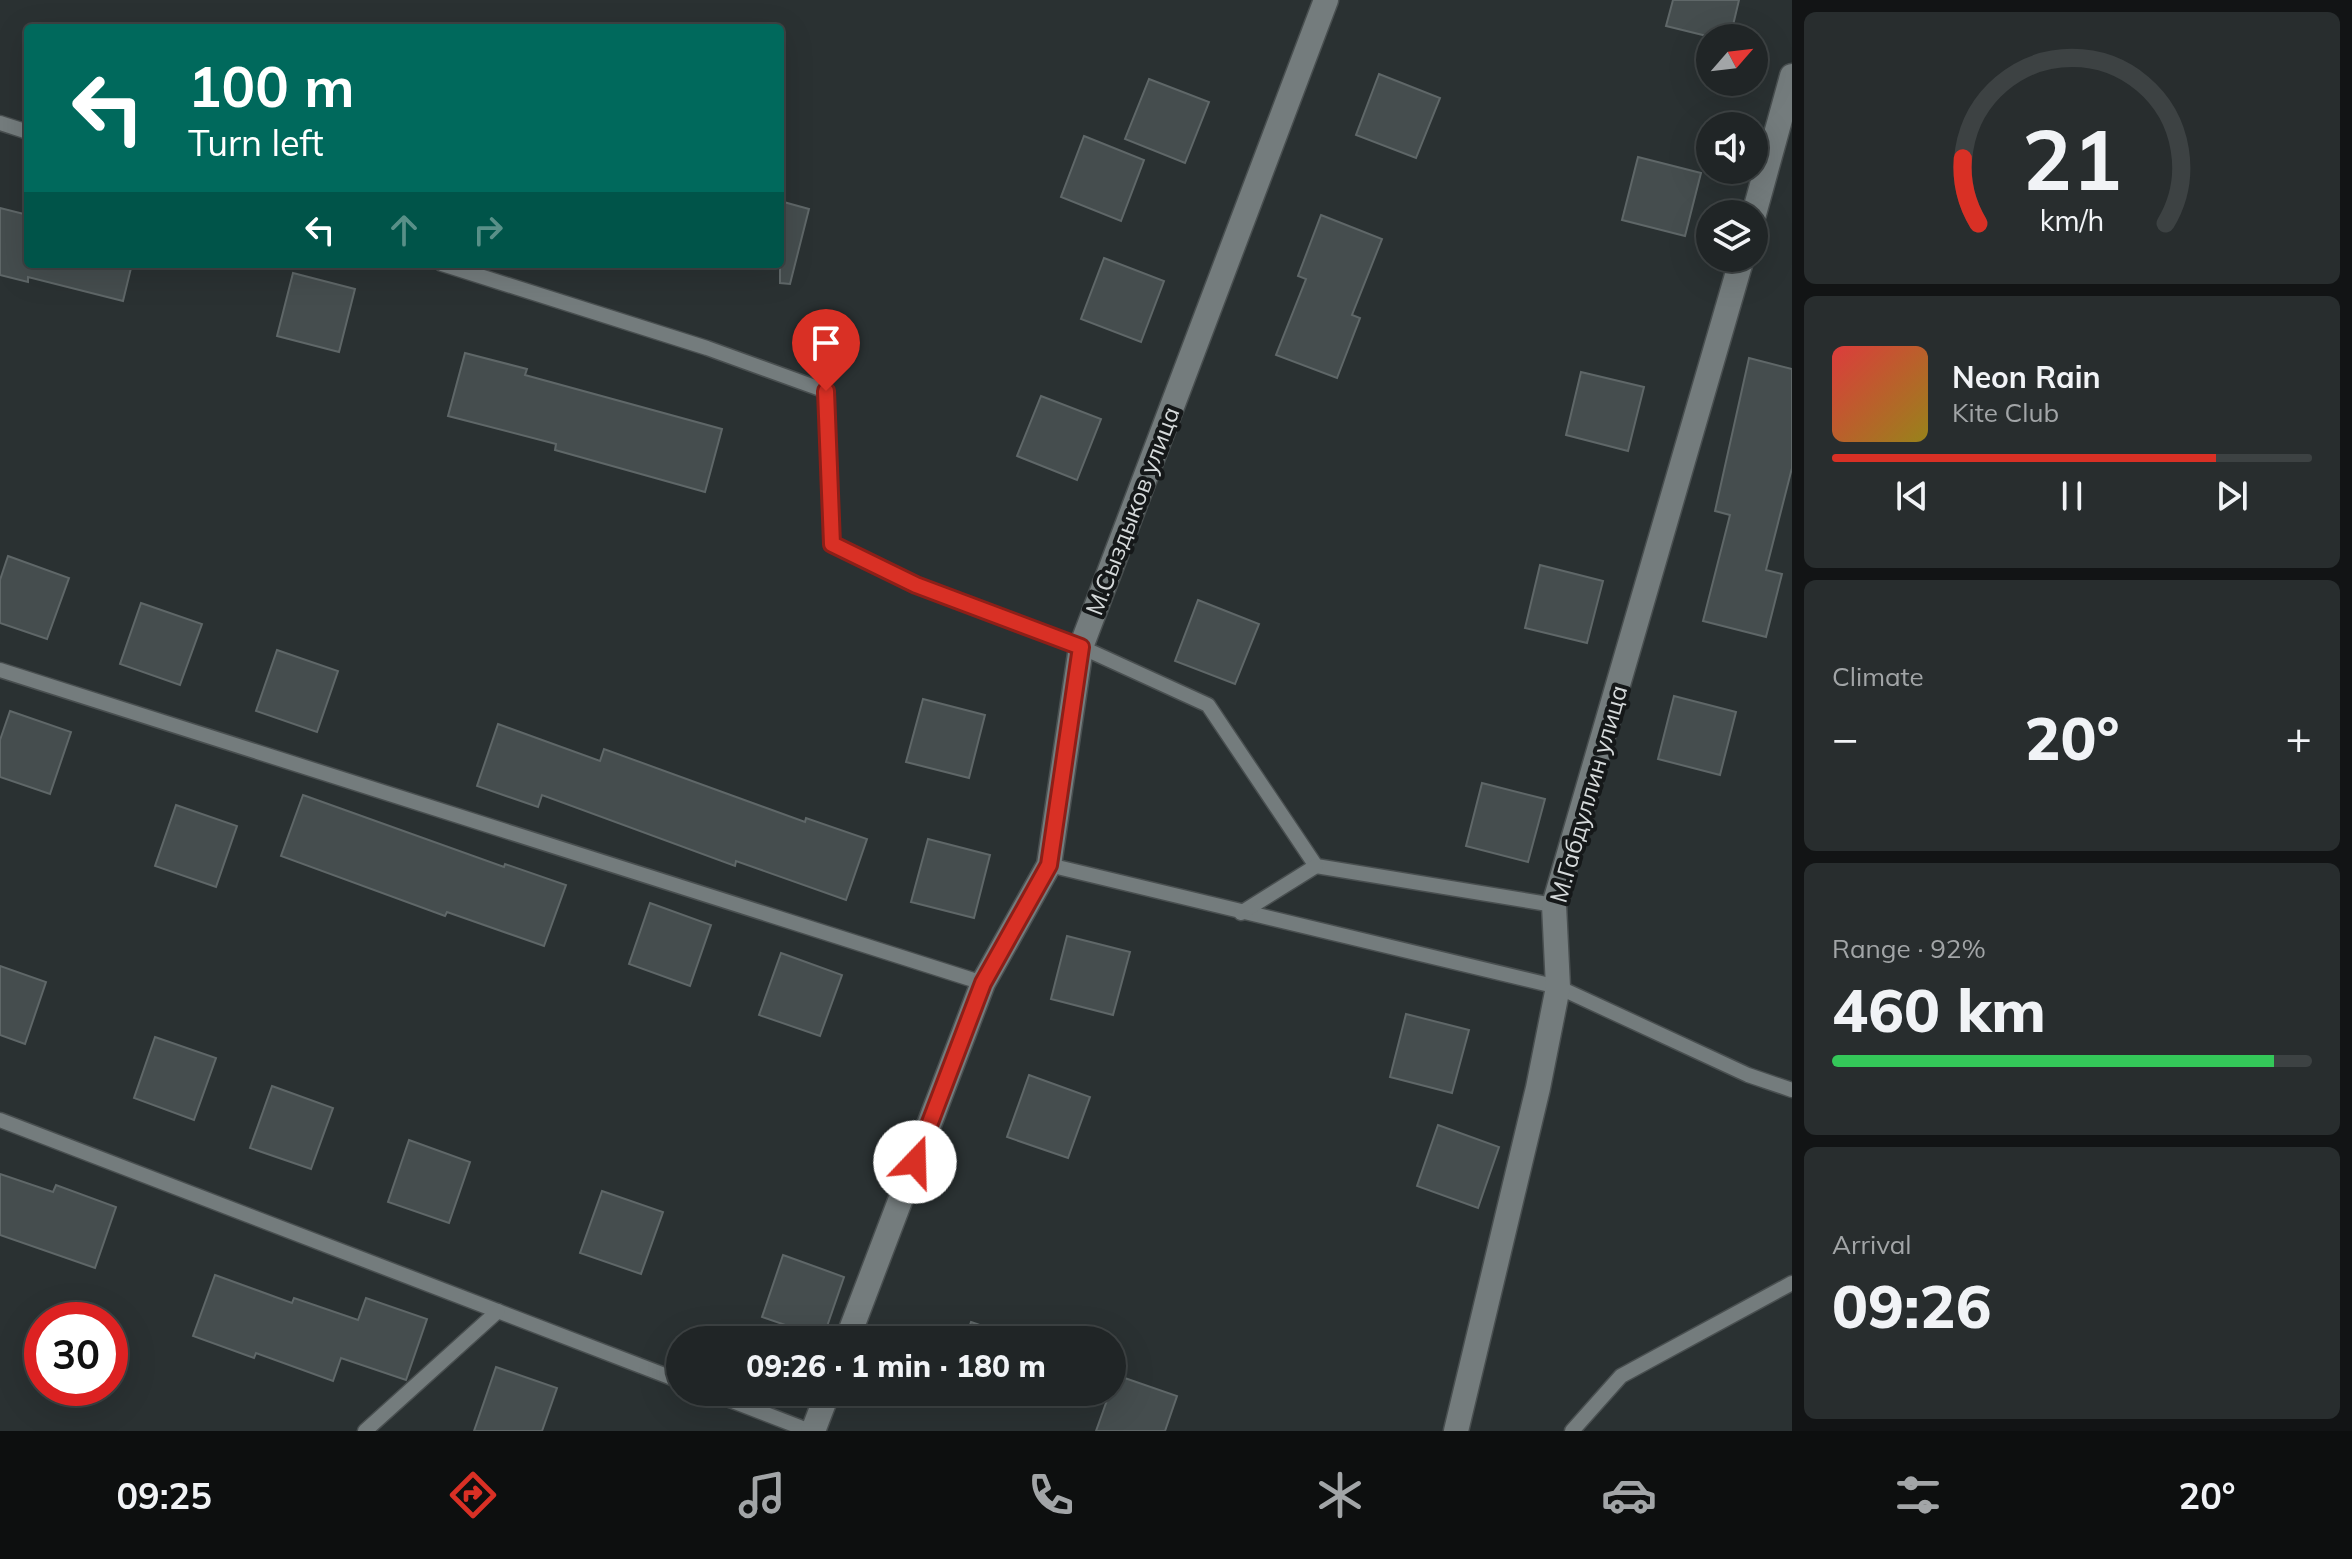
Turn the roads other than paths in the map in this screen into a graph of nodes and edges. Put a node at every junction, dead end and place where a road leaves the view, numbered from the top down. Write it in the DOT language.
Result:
graph roads {
  1 [pos="1326,0"];
  2 [pos="1792,76"];
  3 [pos="0,123"];
  4 [pos="24,131"];
  5 [pos="1758,200"];
  6 [pos="455,268"];
  7 [pos="1738,272"];
  8 [pos="1081,647"];
  9 [pos="0,670"];
  10 [pos="1049,865"];
  11 [pos="1316,866"];
  12 [pos="1554,905"];
  13 [pos="1241,913"];
  14 [pos="983,983"];
  15 [pos="1558,987"];
  16 [pos="1792,1090"];
  17 [pos="0,1120"];
  18 [pos="1792,1283"];
  19 [pos="498,1311"];
  20 [pos="852,1326"];
  21 [pos="666,1376"];
  22 [pos="746,1406"];
  23 [pos="822,1406"];
  24 [pos="365,1431"];
  25 [pos="812,1431"];
  26 [pos="1456,1431"];
  27 [pos="1572,1431"];
  1 -- 8 [label="street, М.Сыздыков улица"];
  2 -- 5 [label="street"];
  3 -- 4 [label="lane"];
  6 -- 8 [label="lane"];
  7 -- 12 [label="street, М.Габдуллин улица"];
  8 -- 10 [label="street, М.Сыздыков улица"];
  8 -- 11 [label="lane"];
  9 -- 14 [label="lane"];
  10 -- 13 [label="lane"];
  10 -- 14 [label="street, М.Сыздыков улица"];
  11 -- 12 [label="lane"];
  11 -- 13 [label="lane"];
  12 -- 15 [label="street, М.Габдуллин улица"];
  13 -- 15 [label="lane"];
  14 -- 20 [label="street, М.Сыздыков улица"];
  15 -- 16 [label="lane"];
  15 -- 26 [label="street, М.Габдуллин улица"];
  17 -- 19 [label="lane"];
  18 -- 27 [label="lane"];
  19 -- 21 [label="lane"];
  19 -- 24 [label="lane"];
  22 -- 25 [label="lane"];
  23 -- 25 [label="street"];
}
